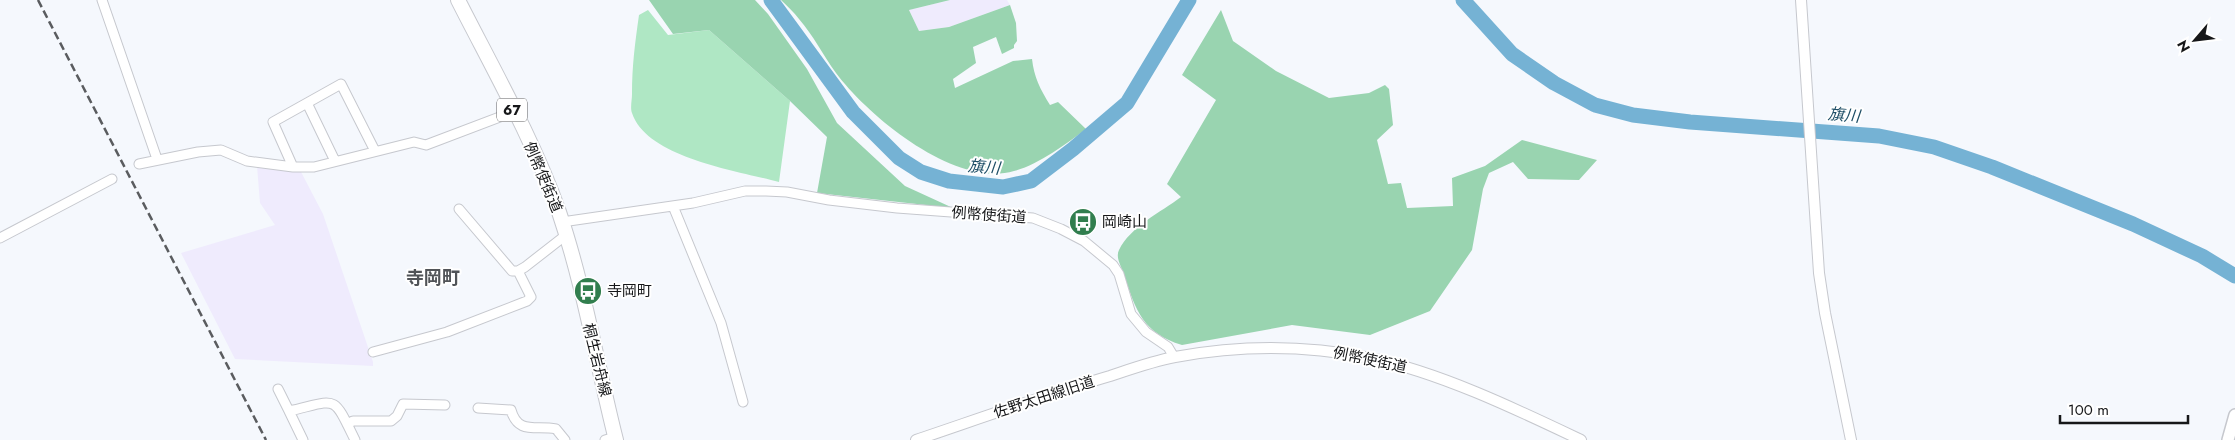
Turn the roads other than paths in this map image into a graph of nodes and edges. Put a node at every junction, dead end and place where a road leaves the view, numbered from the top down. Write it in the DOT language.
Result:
graph roads {
  1 [pos="102,0"];
  2 [pos="458,0"];
  3 [pos="1801,0"];
  4 [pos="307,103"];
  5 [pos="513,112"];
  6 [pos="375,151"];
  7 [pos="157,159"];
  8 [pos="336,161"];
  9 [pos="139,164"];
  10 [pos="294,167"];
  11 [pos="112,179"];
  12 [pos="673,206"];
  13 [pos="459,209"];
  14 [pos="564,228"];
  15 [pos="0,238"];
  16 [pos="518,271"];
  17 [pos="373,352"];
  18 [pos="1174,357"];
  19 [pos="278,388"];
  20 [pos="744,402"];
  21 [pos="445,405"];
  22 [pos="478,408"];
  23 [pos="289,412"];
  24 [pos="2235,415"];
  25 [pos="347,424"];
  26 [pos="612,439"];
  27 [pos="303,440"];
  28 [pos="355,440"];
  29 [pos="565,440"];
  30 [pos="916,440"];
  31 [pos="1581,440"];
  32 [pos="1851,440"];
  33 [pos="2228,440"];
  1 -- 7 [label="street"];
  2 -- 5 [label="main road, 例幣使街道 / 67"];
  3 -- 32 [label="street"];
  4 -- 6 [label="street"];
  4 -- 8 [label="street"];
  4 -- 10 [label="street"];
  5 -- 6 [label="street"];
  5 -- 14 [label="main road, 例幣使街道 / 67"];
  6 -- 8 [label="street"];
  7 -- 9 [label="street"];
  7 -- 10 [label="street"];
  8 -- 10 [label="street"];
  11 -- 15 [label="street"];
  12 -- 14 [label="street, 例幣使街道"];
  12 -- 18 [label="street, 例幣使街道"];
  12 -- 20 [label="street"];
  13 -- 16 [label="street"];
  14 -- 16 [label="street"];
  14 -- 26 [label="main road, 桐生岩舟線 / 67"];
  16 -- 17 [label="street"];
  18 -- 30 [label="street, 佐野太田線旧道"];
  18 -- 31 [label="street, 例幣使街道"];
  19 -- 23 [label="street"];
  21 -- 25 [label="street"];
  22 -- 29 [label="street"];
  23 -- 25 [label="street"];
  23 -- 27 [label="street"];
  24 -- 33 [label="main road"];
  25 -- 28 [label="street"];
}
